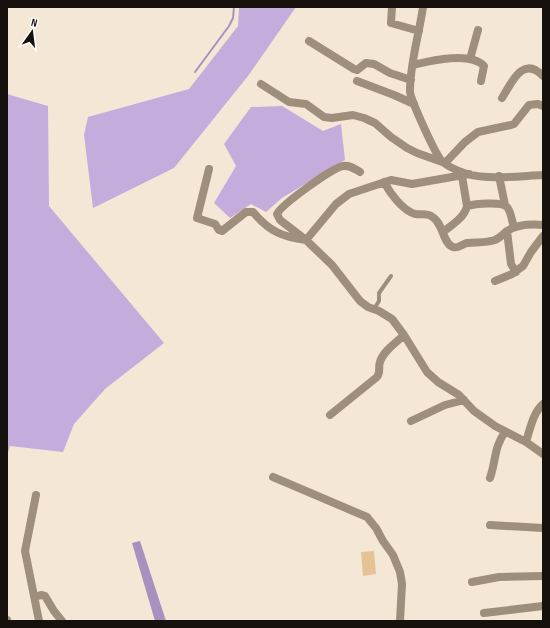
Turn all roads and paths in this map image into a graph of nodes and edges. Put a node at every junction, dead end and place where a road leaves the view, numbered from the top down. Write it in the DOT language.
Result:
graph roads {
  1 [pos="392,7"];
  2 [pos="423,7"];
  3 [pos="478,30"];
  4 [pos="419,31"];
  5 [pos="309,41"];
  6 [pos="470,59"];
  7 [pos="413,65"];
  8 [pos="543,76"];
  9 [pos="411,80"];
  10 [pos="357,81"];
  11 [pos="481,81"];
  12 [pos="261,84"];
  13 [pos="502,98"];
  14 [pos="414,104"];
  15 [pos="543,106"];
  16 [pos="445,163"];
  17 [pos="209,169"];
  18 [pos="360,172"];
  19 [pos="465,175"];
  20 [pos="543,175"];
  21 [pos="499,176"];
  22 [pos="384,182"];
  23 [pos="505,205"];
  24 [pos="467,206"];
  25 [pos="543,226"];
  26 [pos="511,229"];
  27 [pos="443,232"];
  28 [pos="543,236"];
  29 [pos="306,240"];
  30 [pos="516,272"];
  31 [pos="391,276"];
  32 [pos="495,281"];
  33 [pos="374,309"];
  34 [pos="404,335"];
  35 [pos="464,400"];
  36 [pos="543,404"];
  37 [pos="330,415"];
  38 [pos="411,421"];
  39 [pos="505,432"];
  40 [pos="526,442"];
  41 [pos="543,454"];
  42 [pos="273,476"];
  43 [pos="490,478"];
  44 [pos="36,495"];
  45 [pos="490,525"];
  46 [pos="543,528"];
  47 [pos="543,576"];
  48 [pos="472,582"];
  49 [pos="35,597"];
  50 [pos="543,606"];
  51 [pos="484,612"];
  52 [pos="39,621"];
  53 [pos="62,621"];
  54 [pos="400,621"];
  1 -- 4 [label="street"];
  2 -- 4 [label="street"];
  3 -- 6 [label="street"];
  4 -- 7 [label="street"];
  5 -- 9 [label="street"];
  6 -- 7 [label="street"];
  6 -- 11 [label="street"];
  7 -- 9 [label="street"];
  8 -- 13 [label="street"];
  9 -- 14 [label="street"];
  10 -- 14 [label="street"];
  12 -- 16 [label="street"];
  14 -- 16 [label="street"];
  15 -- 16 [label="street"];
  16 -- 19 [label="street"];
  17 -- 29 [label="street"];
  18 -- 29 [label="street"];
  19 -- 21 [label="street"];
  19 -- 22 [label="street"];
  19 -- 24 [label="street"];
  20 -- 21 [label="street"];
  21 -- 23 [label="street"];
  22 -- 27 [label="street"];
  22 -- 29 [label="street"];
  23 -- 24 [label="street"];
  23 -- 26 [label="street"];
  24 -- 27 [label="street"];
  25 -- 26 [label="street"];
  26 -- 27 [label="street"];
  26 -- 30 [label="street"];
  28 -- 30 [label="street"];
  29 -- 33 [label="street"];
  30 -- 32 [label="street"];
  31 -- 33 [label="lane"];
  33 -- 34 [label="street"];
  34 -- 35 [label="street"];
  34 -- 37 [label="street"];
  35 -- 38 [label="street"];
  35 -- 39 [label="street"];
  36 -- 40 [label="street"];
  39 -- 40 [label="street"];
  39 -- 43 [label="street"];
  40 -- 41 [label="street"];
  42 -- 54 [label="street"];
  44 -- 49 [label="street"];
  45 -- 46 [label="street"];
  47 -- 48 [label="street"];
  49 -- 52 [label="street"];
  49 -- 53 [label="street"];
  50 -- 51 [label="street"];
}
